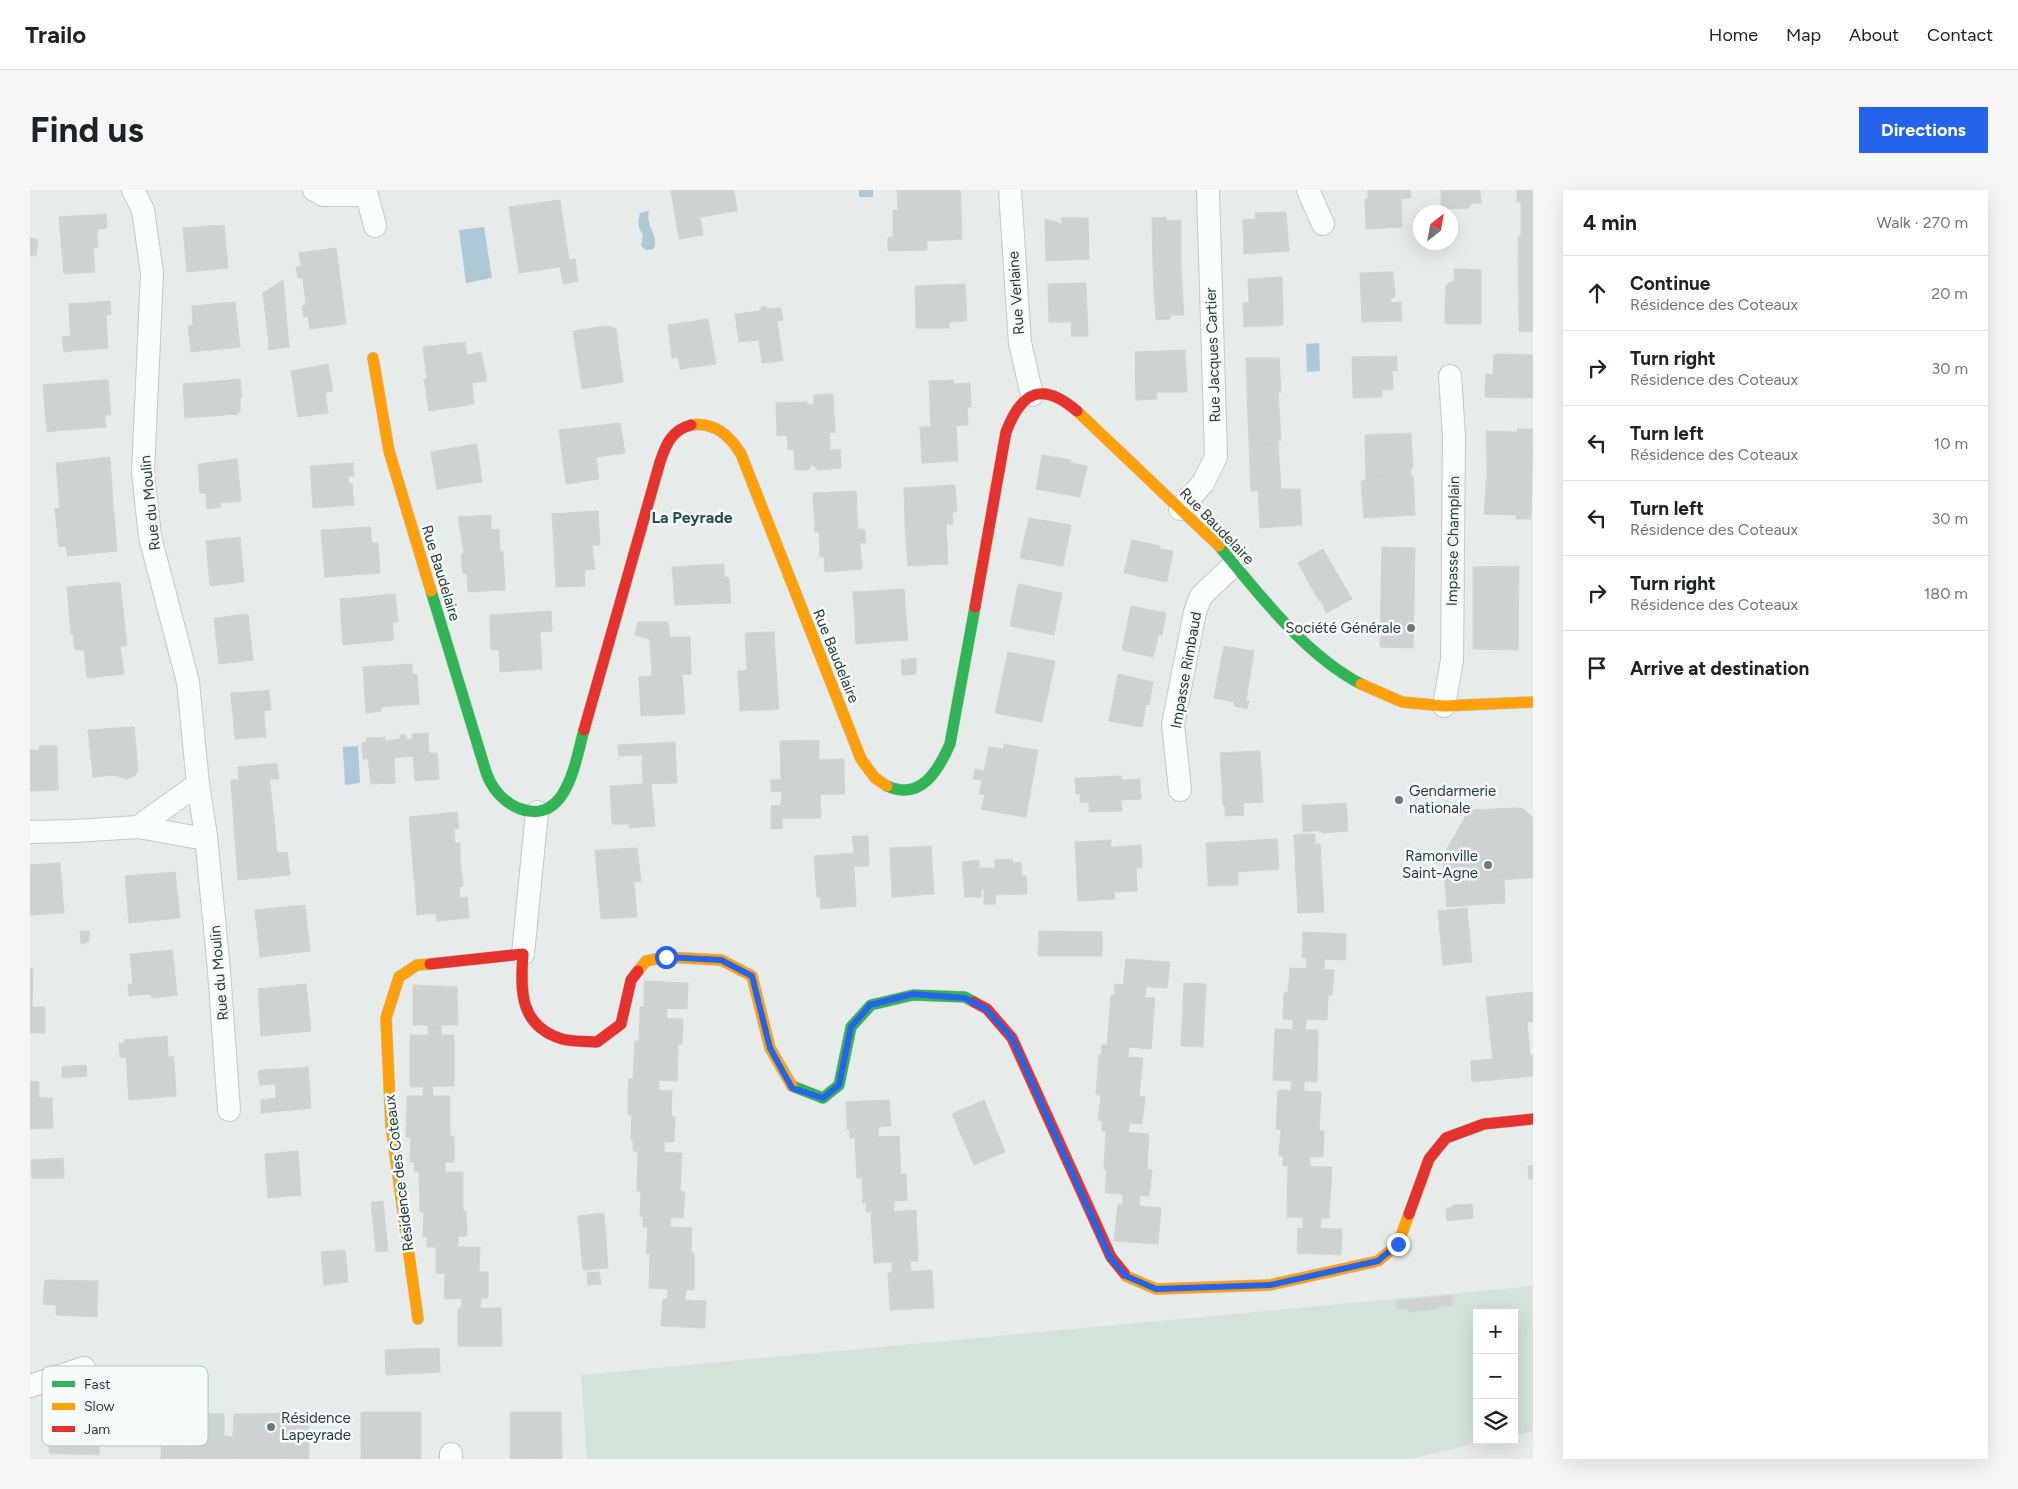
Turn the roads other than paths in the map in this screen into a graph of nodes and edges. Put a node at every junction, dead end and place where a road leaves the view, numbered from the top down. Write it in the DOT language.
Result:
graph roads {
  1 [pos="133,190"];
  2 [pos="314,190"];
  3 [pos="1010,190"];
  4 [pos="1208,190"];
  5 [pos="1308,190"];
  6 [pos="1323,224"];
  7 [pos="375,226"];
  8 [pos="373,358"];
  9 [pos="1450,376"];
  10 [pos="1032,395"];
  11 [pos="1180,509"];
  12 [pos="1235,564"];
  13 [pos="1533,702"];
  14 [pos="1444,706"];
  15 [pos="198,784"];
  16 [pos="1180,790"];
  17 [pos="537,812"];
  18 [pos="138,826"];
  19 [pos="30,832"];
  20 [pos="206,836"];
  21 [pos="523,954"];
  22 [pos="229,1110"];
  23 [pos="1533,1119"];
  24 [pos="418,1319"];
  25 [pos="42,1382"];
  26 [pos="30,1386"];
  1 -- 15 [label="street, Rue du Moulin"];
  2 -- 7 [label="street"];
  3 -- 10 [label="street, Rue Verlaine"];
  4 -- 11 [label="street, Rue Jacques Cartier"];
  5 -- 6 [label="street"];
  8 -- 17 [label="street, Rue Baudelaire"];
  9 -- 14 [label="street, Impasse Champlain"];
  10 -- 11 [label="street, Rue Baudelaire"];
  10 -- 17 [label="street, Rue Baudelaire"];
  11 -- 12 [label="street, Rue Baudelaire"];
  12 -- 14 [label="street, Rue Baudelaire"];
  12 -- 16 [label="street, Impasse Rimbaud"];
  13 -- 14 [label="street, Rue Baudelaire"];
  15 -- 18 [label="street"];
  15 -- 20 [label="street, Rue du Moulin"];
  17 -- 21 [label="street"];
  18 -- 19 [label="street"];
  18 -- 20 [label="street"];
  20 -- 22 [label="street, Rue du Moulin"];
  21 -- 23 [label="street"];
  21 -- 24 [label="street, Résidence des Coteaux"];
  25 -- 26 [label="street"];
}
